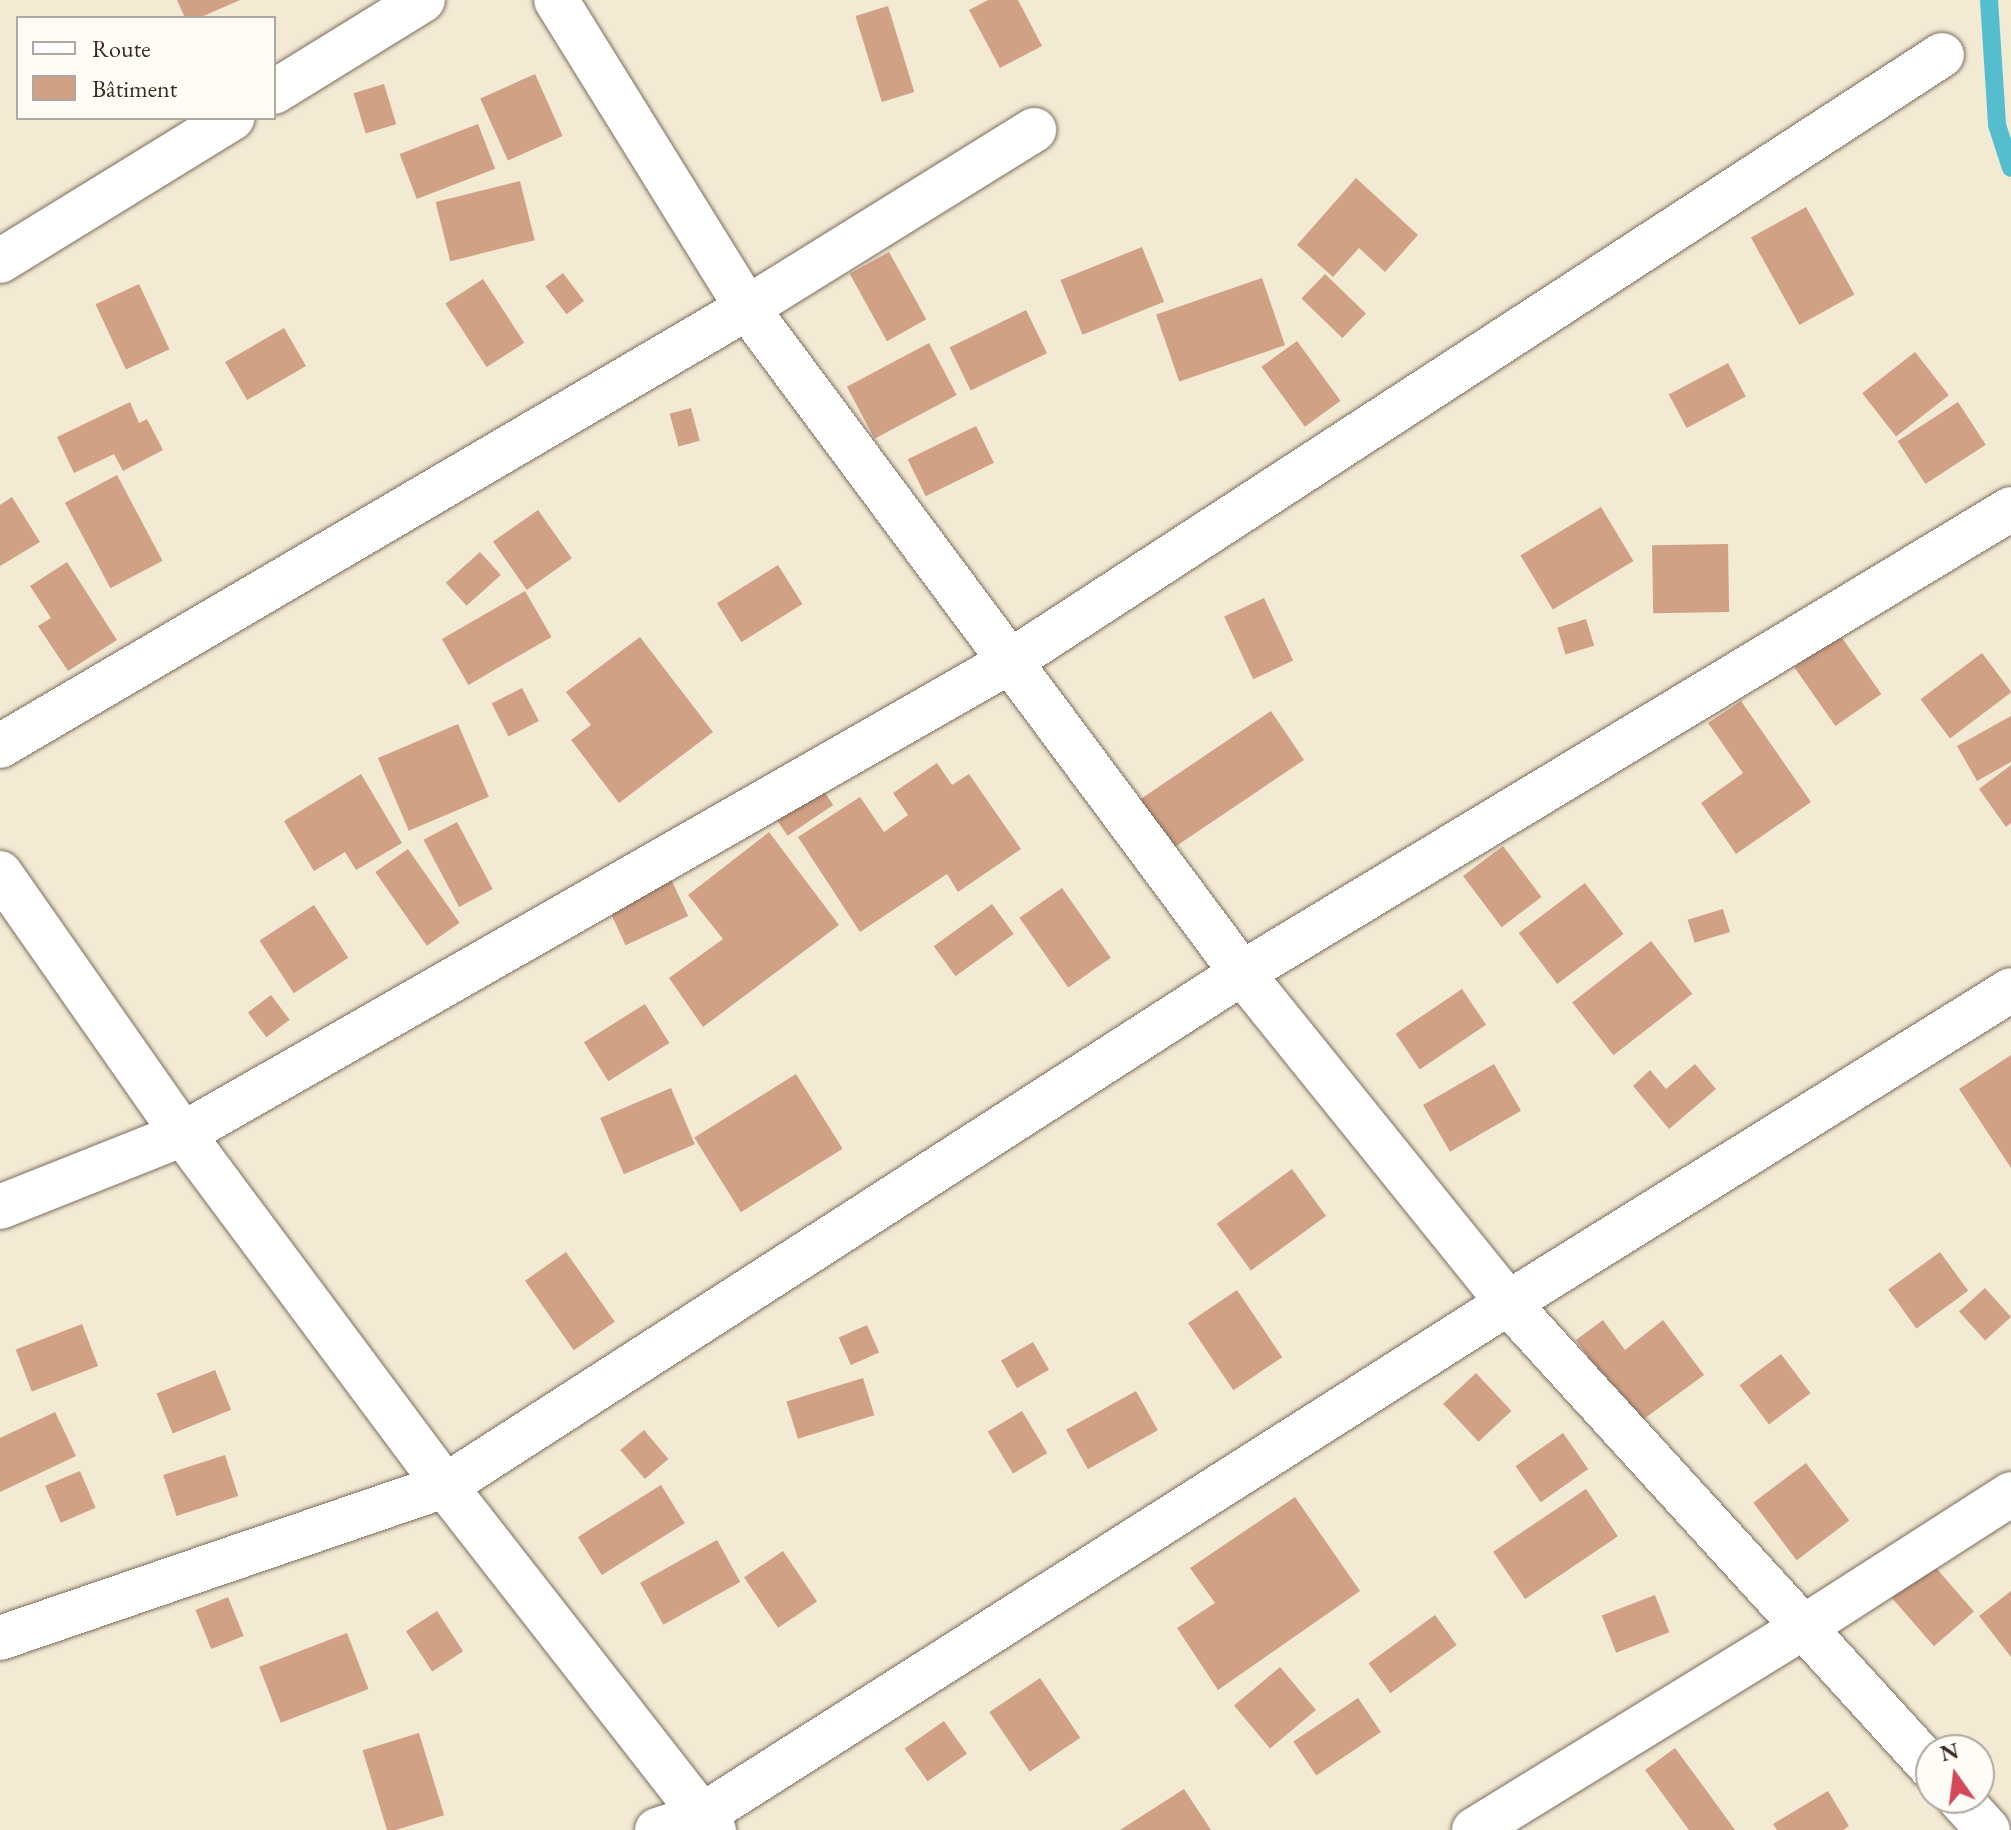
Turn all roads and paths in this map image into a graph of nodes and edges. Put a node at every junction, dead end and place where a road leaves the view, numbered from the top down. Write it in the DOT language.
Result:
graph roads {
  1 [pos="423,0"];
  2 [pos="556,0"];
  3 [pos="1942,55"];
  4 [pos="276,91"];
  5 [pos="229,120"];
  6 [pos="1034,130"];
  7 [pos="0,261"];
  8 [pos="747,308"];
  9 [pos="2011,509"];
  10 [pos="1009,662"];
  11 [pos="0,746"];
  12 [pos="0,873"];
  13 [pos="1242,973"];
  14 [pos="2011,990"];
  15 [pos="183,1134"];
  16 [pos="0,1207"];
  17 [pos="1508,1303"];
  18 [pos="445,1486"];
  19 [pos="2011,1494"];
  20 [pos="1804,1627"];
  21 [pos="0,1638"];
  22 [pos="1915,1749"];
  23 [pos="1974,1814"];
  24 [pos="708,1823"];
  25 [pos="657,1830"];
  26 [pos="1474,1830"];
  27 [pos="1988,1830"];
  1 -- 4 [label="street"];
  2 -- 8 [label="street"];
  3 -- 10 [label="street"];
  5 -- 7 [label="street"];
  6 -- 8 [label="street"];
  8 -- 10 [label="street"];
  8 -- 11 [label="street"];
  9 -- 13 [label="street"];
  10 -- 13 [label="street"];
  10 -- 15 [label="street"];
  12 -- 15 [label="street"];
  13 -- 17 [label="street"];
  13 -- 18 [label="street"];
  14 -- 17 [label="street"];
  15 -- 16 [label="street"];
  15 -- 18 [label="street"];
  17 -- 20 [label="street"];
  17 -- 24 [label="street"];
  18 -- 21 [label="street"];
  18 -- 24 [label="street"];
  19 -- 20 [label="street"];
  20 -- 22 [label="street"];
  20 -- 26 [label="street"];
  23 -- 27 [label="street"];
  24 -- 25 [label="street"];
}
